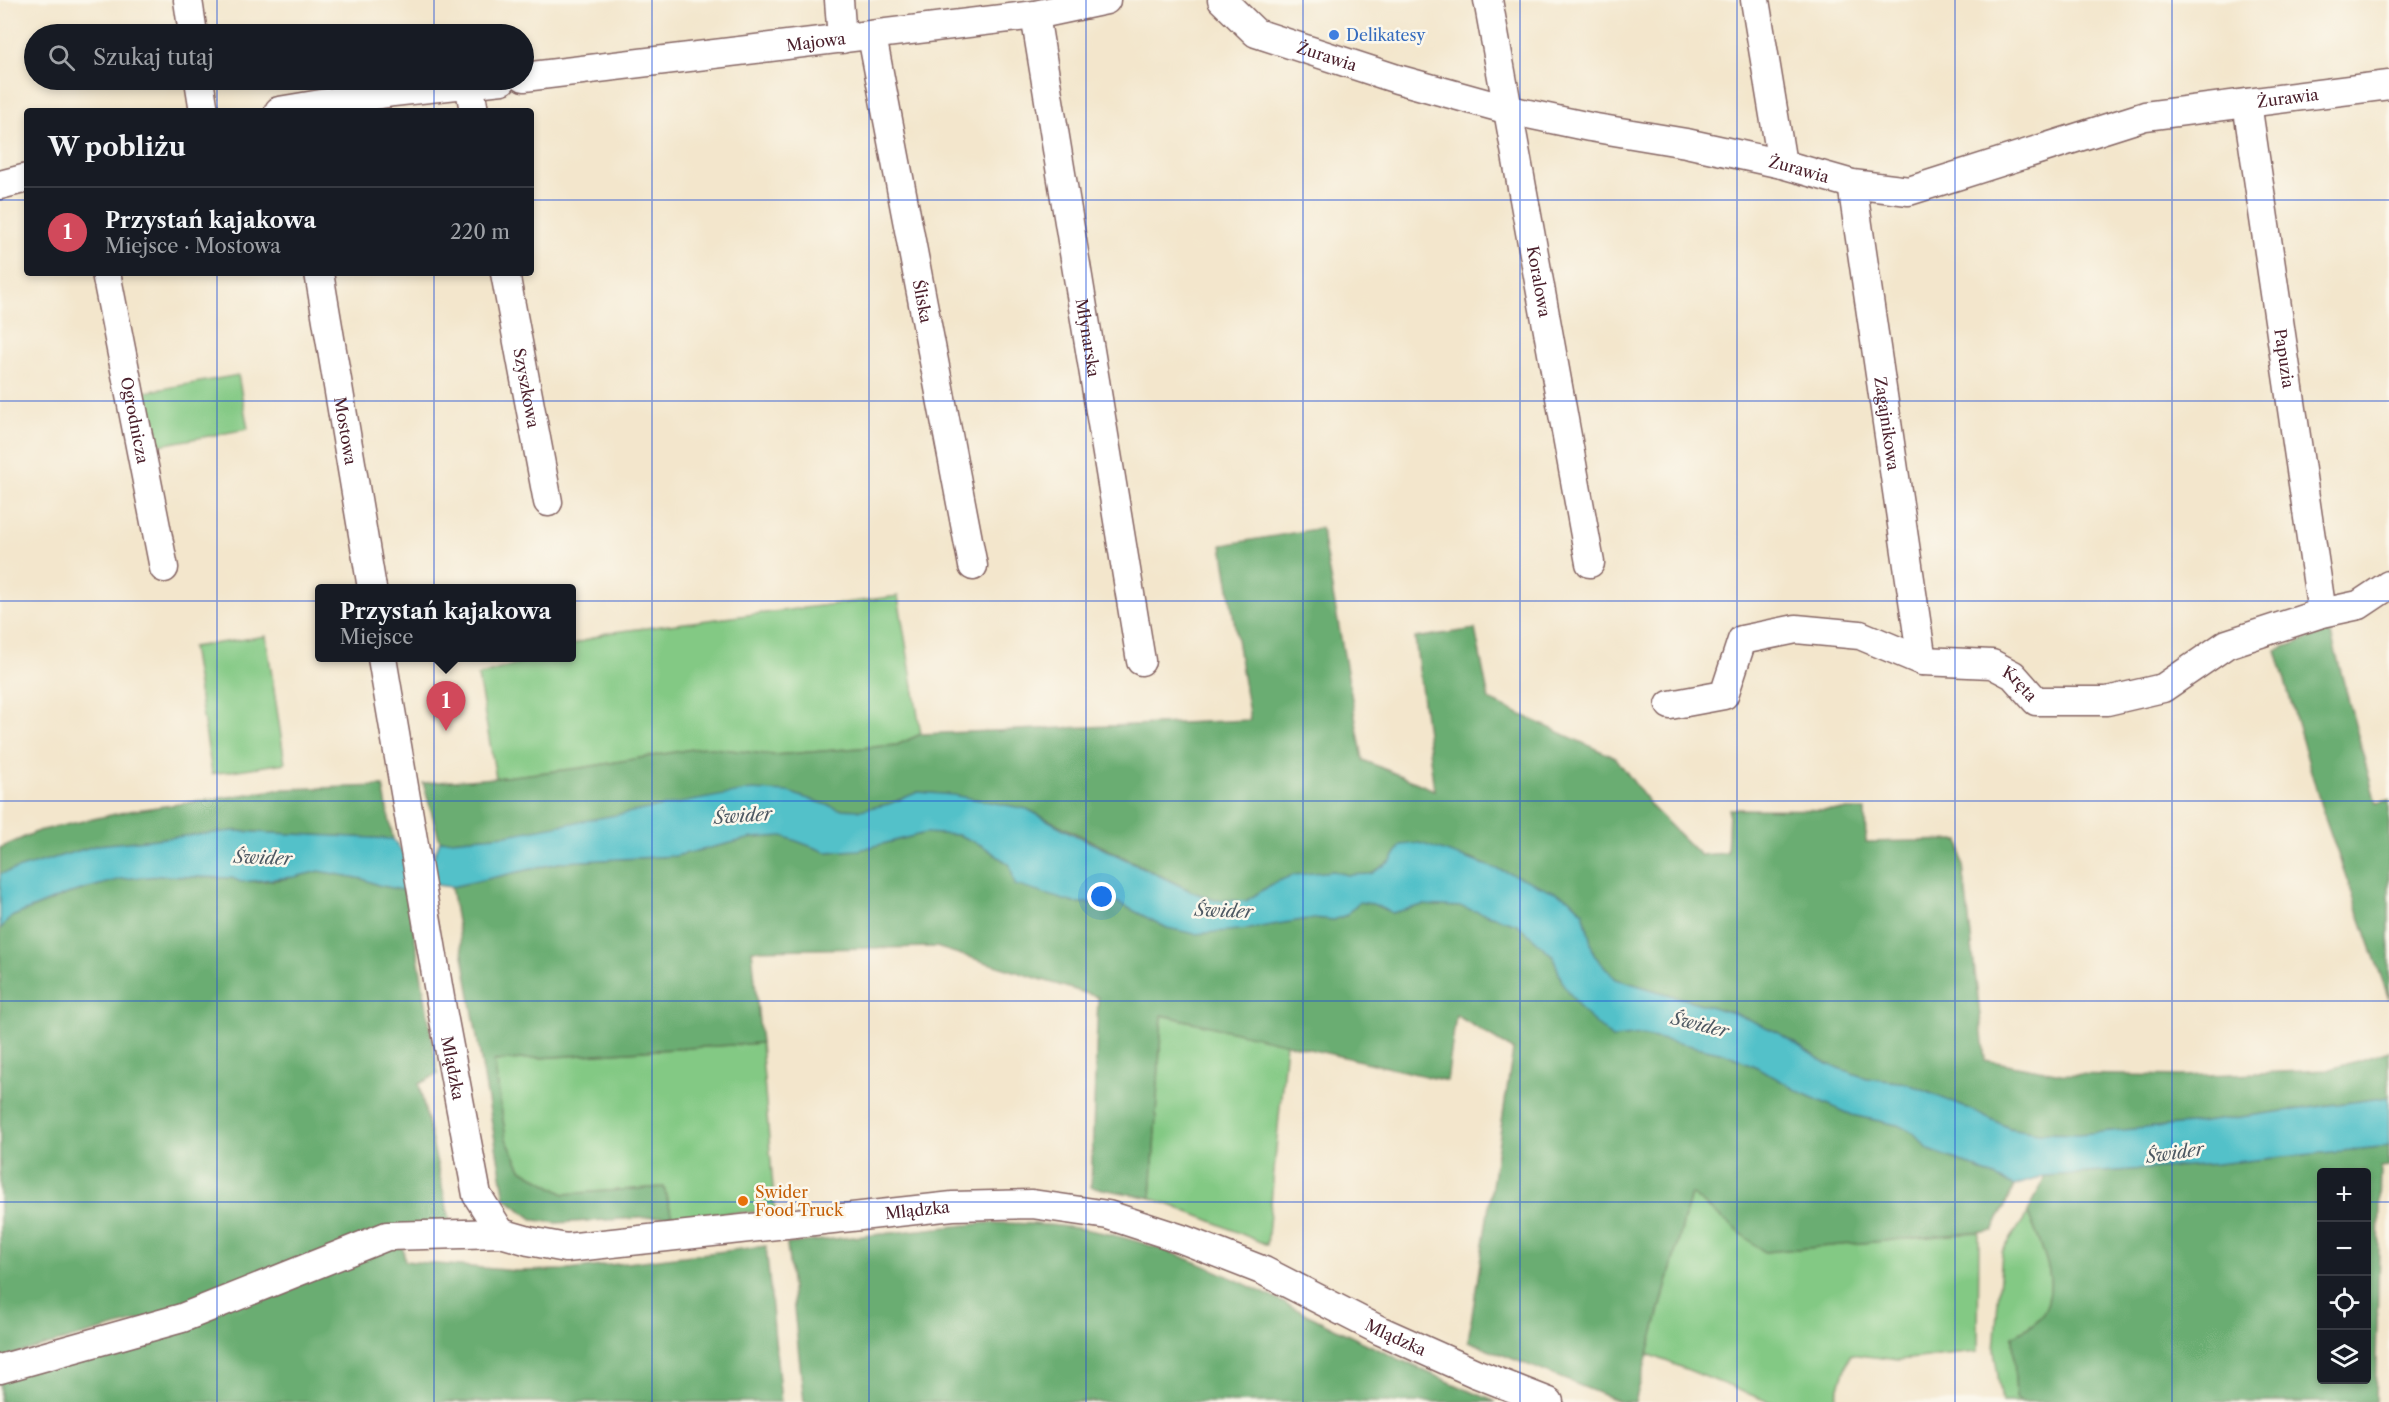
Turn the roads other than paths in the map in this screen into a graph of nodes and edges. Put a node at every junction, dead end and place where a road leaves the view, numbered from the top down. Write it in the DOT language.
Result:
graph roads {
  1 [pos="188,0"];
  2 [pos="838,0"];
  3 [pos="1106,0"];
  4 [pos="1222,0"];
  5 [pos="1488,0"];
  6 [pos="1755,0"];
  7 [pos="1035,15"];
  8 [pos="192,24"];
  9 [pos="872,36"];
  10 [pos="842,39"];
  11 [pos="534,76"];
  12 [pos="2389,86"];
  13 [pos="201,90"];
  14 [pos="410,90"];
  15 [pos="470,90"];
  16 [pos="2247,104"];
  17 [pos="204,108"];
  18 [pos="298,108"];
  19 [pos="473,108"];
  20 [pos="1509,110"];
  21 [pos="1782,164"];
  22 [pos="24,179"];
  23 [pos="1852,184"];
  24 [pos="0,185"];
  25 [pos="107,276"];
  26 [pos="320,276"];
  27 [pos="506,276"];
  28 [pos="548,502"];
  29 [pos="1590,563"];
  30 [pos="973,567"];
  31 [pos="164,568"];
  32 [pos="371,584"];
  33 [pos="2389,585"];
  34 [pos="2322,613"];
  35 [pos="1141,661"];
  36 [pos="1922,661"];
  37 [pos="383,662"];
  38 [pos="1670,705"];
  39 [pos="501,1233"];
  40 [pos="0,1369"];
  41 [pos="1549,1402"];
  1 -- 8 [label="street"];
  2 -- 10 [label="street"];
  3 -- 7 [label="street, Majowa"];
  4 -- 20 [label="street, Żurawia"];
  5 -- 20 [label="street, Koralowa"];
  6 -- 21 [label="street"];
  7 -- 9 [label="street, Majowa"];
  7 -- 35 [label="street, Młynarska"];
  9 -- 10 [label="street, Majowa"];
  9 -- 30 [label="street, Śliska"];
  10 -- 11 [label="street, Majowa"];
  12 -- 16 [label="street, Żurawia"];
  13 -- 17 [label="street"];
  14 -- 18 [label="street"];
  15 -- 19 [label="street"];
  16 -- 23 [label="street, Żurawia"];
  16 -- 34 [label="street, Papuzia"];
  20 -- 21 [label="street, Żurawia"];
  20 -- 29 [label="street, Koralowa"];
  21 -- 23 [label="street, Żurawia"];
  22 -- 24 [label="street"];
  23 -- 36 [label="street, Zagajnikowa"];
  25 -- 31 [label="street, Ogrodnicza"];
  26 -- 32 [label="street, Mostowa"];
  27 -- 28 [label="street, Szyszkowa"];
  33 -- 34 [label="street, Kręta"];
  34 -- 36 [label="street, Kręta"];
  36 -- 38 [label="street, Kręta"];
  37 -- 39 [label="street, Mlądzka"];
  39 -- 40 [label="street"];
  39 -- 41 [label="street, Mlądzka"];
}
